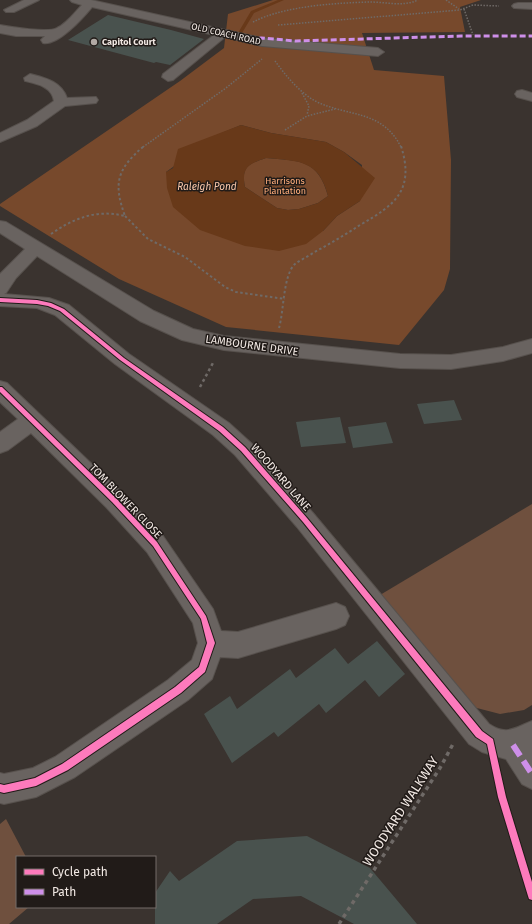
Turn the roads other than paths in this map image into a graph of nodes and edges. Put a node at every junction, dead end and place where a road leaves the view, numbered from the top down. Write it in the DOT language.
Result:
graph roads {
  1 [pos="33,0"];
  2 [pos="76,0"];
  3 [pos="90,4"];
  4 [pos="518,6"];
  5 [pos="531,8"];
  6 [pos="10,10"];
  7 [pos="0,29"];
  8 [pos="223,33"];
  9 [pos="378,52"];
  10 [pos="168,77"];
  11 [pos="30,78"];
  12 [pos="91,100"];
  13 [pos="61,102"];
  14 [pos="0,138"];
  15 [pos="0,226"];
  16 [pos="36,248"];
  17 [pos="0,289"];
  18 [pos="0,300"];
  19 [pos="532,346"];
  20 [pos="0,389"];
  21 [pos="31,420"];
  22 [pos="0,444"];
  23 [pos="336,616"];
  24 [pos="211,643"];
  25 [pos="515,740"];
  26 [pos="532,774"];
  27 [pos="0,788"];
  1 -- 6 [label="street"];
  2 -- 3 [label="street, OLD COACH ROAD"];
  3 -- 7 [label="street"];
  3 -- 8 [label="street, OLD COACH ROAD"];
  4 -- 5 [label="street"];
  8 -- 9 [label="street, OLD COACH ROAD"];
  8 -- 10 [label="street"];
  11 -- 13 [label="street"];
  12 -- 13 [label="street"];
  13 -- 14 [label="street"];
  15 -- 16 [label="street, LAMBOURNE DRIVE"];
  16 -- 17 [label="street"];
  16 -- 19 [label="street, LAMBOURNE DRIVE"];
  18 -- 25 [label="street, WOODYARD LANE"];
  20 -- 21 [label="street, TOM BLOWER CLOSE"];
  21 -- 22 [label="street"];
  21 -- 24 [label="street, TOM BLOWER CLOSE"];
  23 -- 24 [label="street"];
  24 -- 27 [label="street"];
  25 -- 26 [label="street, WOODYARD LANE"];
}
